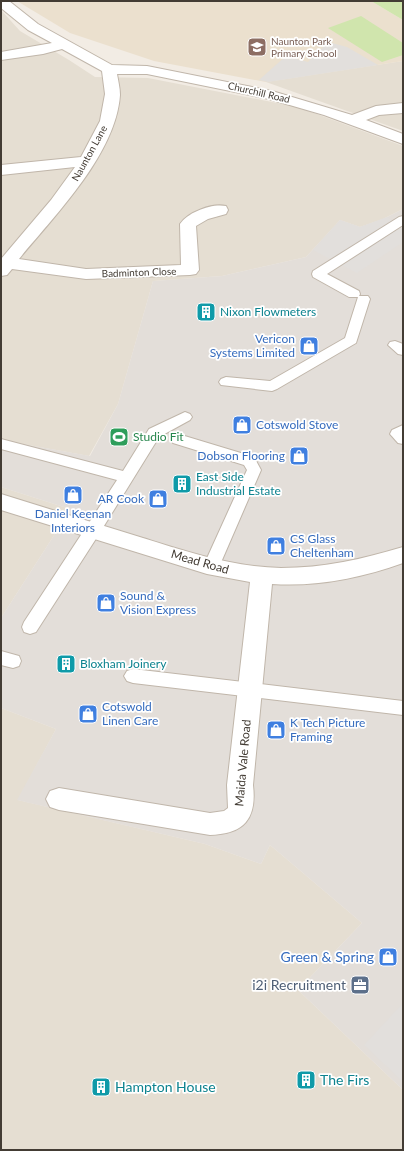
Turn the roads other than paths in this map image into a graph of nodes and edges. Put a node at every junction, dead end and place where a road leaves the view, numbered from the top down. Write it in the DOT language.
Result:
graph roads {
  1 [pos="1,1"];
  2 [pos="64,44"];
  3 [pos="1,56"];
  4 [pos="109,69"];
  5 [pos="403,108"];
  6 [pos="353,120"];
  7 [pos="403,139"];
  8 [pos="86,161"];
  9 [pos="1,170"];
  10 [pos="220,210"];
  11 [pos="403,220"];
  12 [pos="4,267"];
  13 [pos="226,382"];
  14 [pos="185,417"];
  15 [pos="403,430"];
  16 [pos="178,439"];
  17 [pos="403,439"];
  18 [pos="2,444"];
  19 [pos="127,477"];
  20 [pos="1,502"];
  21 [pos="94,530"];
  22 [pos="403,555"];
  23 [pos="211,567"];
  24 [pos="262,576"];
  25 [pos="30,627"];
  26 [pos="133,676"];
  27 [pos="250,691"];
  28 [pos="403,708"];
  29 [pos="59,799"];
  1 -- 2 [label="street"];
  2 -- 3 [label="street"];
  2 -- 4 [label="street"];
  4 -- 6 [label="street, Churchill Road"];
  4 -- 8 [label="street, Naunton Lane"];
  5 -- 6 [label="street"];
  6 -- 7 [label="street, Churchill Road"];
  8 -- 9 [label="street"];
  8 -- 12 [label="street, Naunton Lane"];
  10 -- 12 [label="street, Badminton Close"];
  11 -- 13 [label="lane"];
  14 -- 19 [label="lane"];
  15 -- 17 [label="lane"];
  16 -- 23 [label="lane"];
  18 -- 19 [label="lane"];
  19 -- 21 [label="lane"];
  20 -- 21 [label="street, Mead Road"];
  21 -- 23 [label="street, Mead Road"];
  21 -- 25 [label="lane"];
  22 -- 24 [label="street, Mead Road"];
  23 -- 24 [label="street, Mead Road"];
  24 -- 27 [label="street, Maida Vale Road"];
  26 -- 27 [label="lane"];
  27 -- 28 [label="lane"];
  27 -- 29 [label="street, Maida Vale Road"];
}
